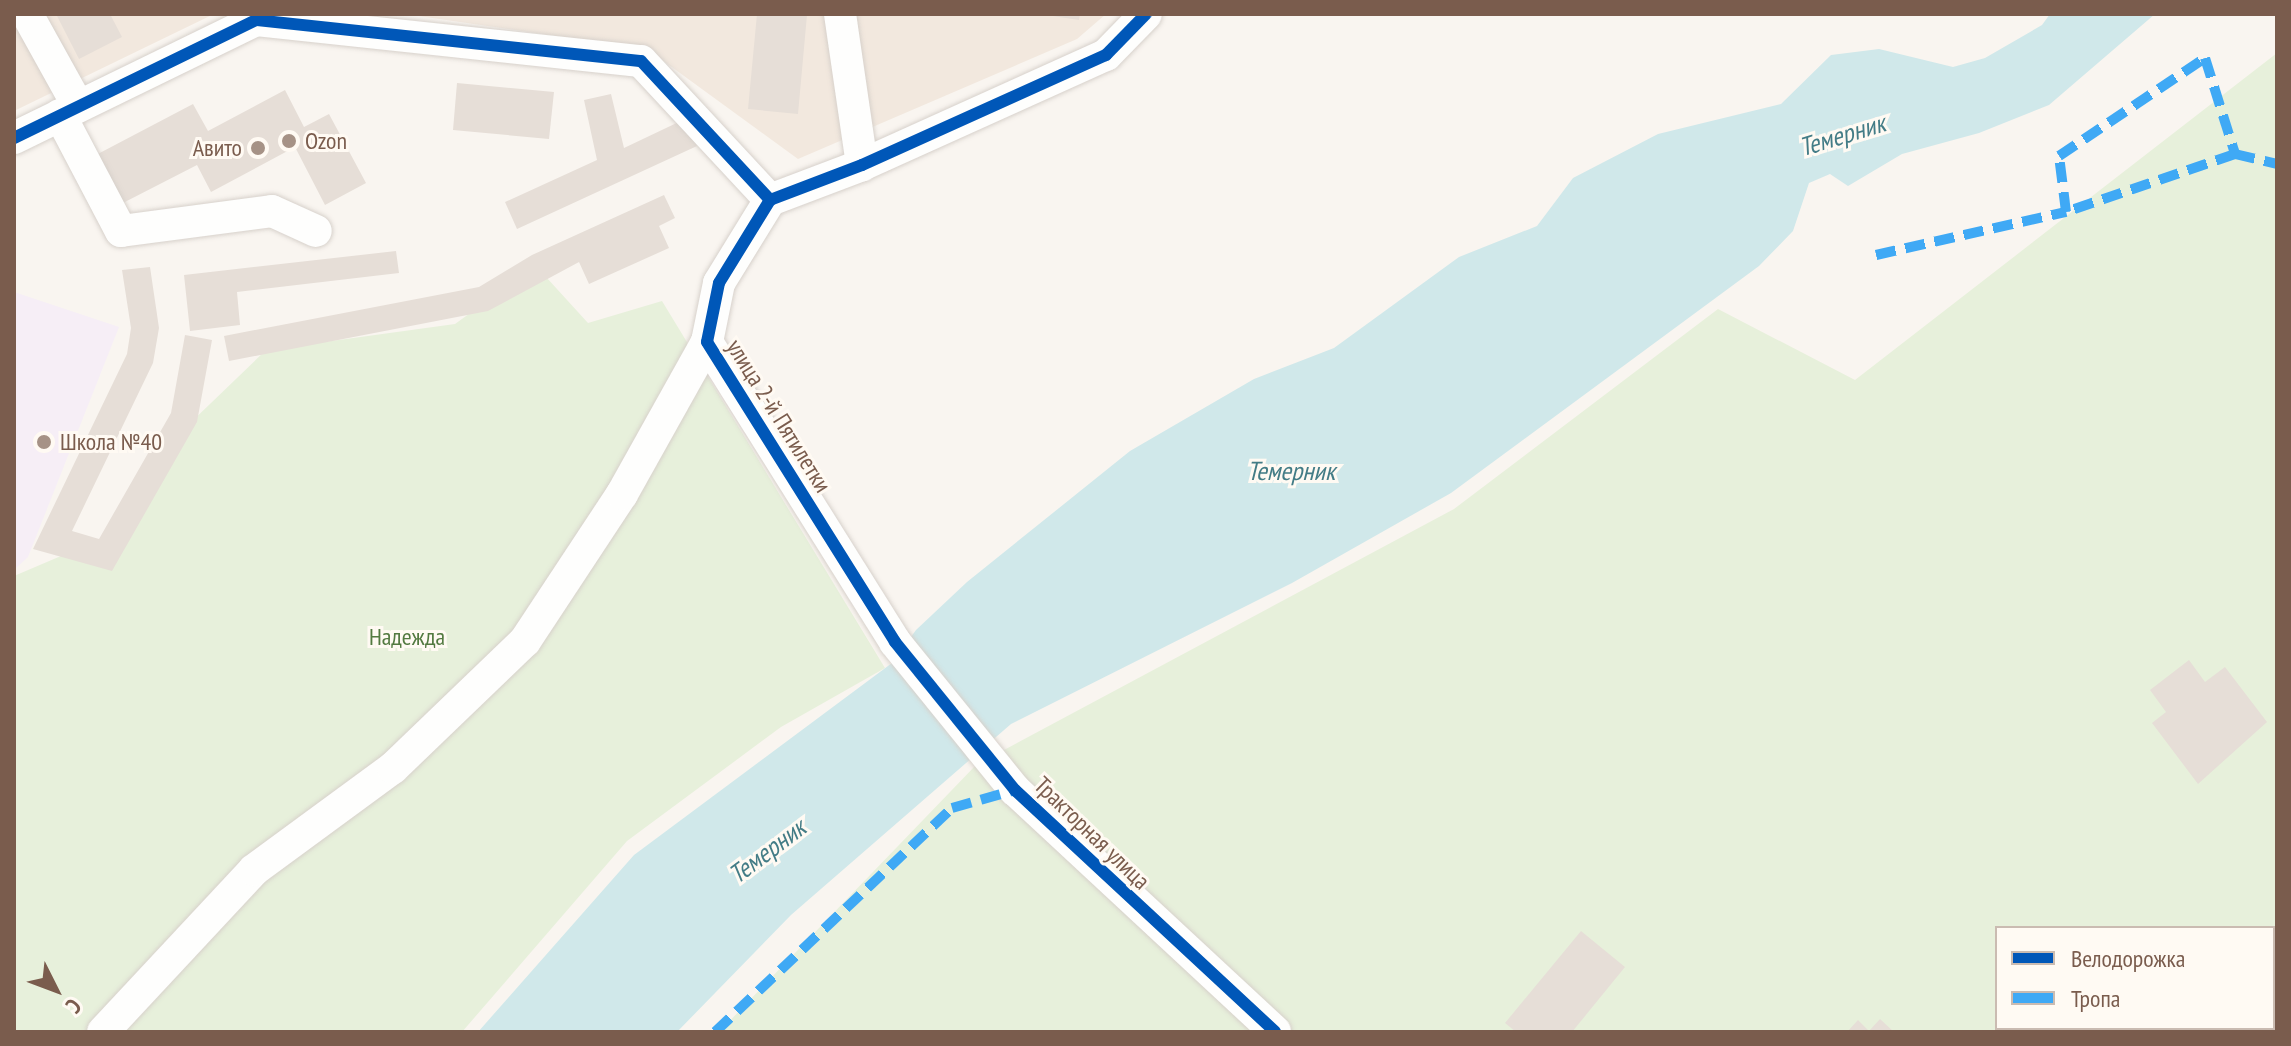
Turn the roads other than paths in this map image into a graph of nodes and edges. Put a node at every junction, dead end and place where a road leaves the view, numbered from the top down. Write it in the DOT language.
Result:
graph roads {
  1 [pos="27,14"];
  2 [pos="840,14"];
  3 [pos="1146,14"];
  4 [pos="284,19"];
  5 [pos="69,111"];
  6 [pos="14,138"];
  7 [pos="862,165"];
  8 [pos="770,200"];
  9 [pos="316,231"];
  10 [pos="707,342"];
  11 [pos="898,647"];
  12 [pos="103,1032"];
  13 [pos="1275,1032"];
  1 -- 5 [label="street"];
  2 -- 7 [label="street"];
  3 -- 7 [label="street"];
  4 -- 5 [label="street"];
  4 -- 8 [label="street"];
  5 -- 6 [label="street"];
  5 -- 9 [label="street"];
  7 -- 8 [label="street"];
  8 -- 10 [label="street, улица 2-й Пятилетки"];
  10 -- 11 [label="street, улица 2-й Пятилетки"];
  10 -- 12 [label="street"];
  11 -- 13 [label="street, Тракторная улица"];
}
